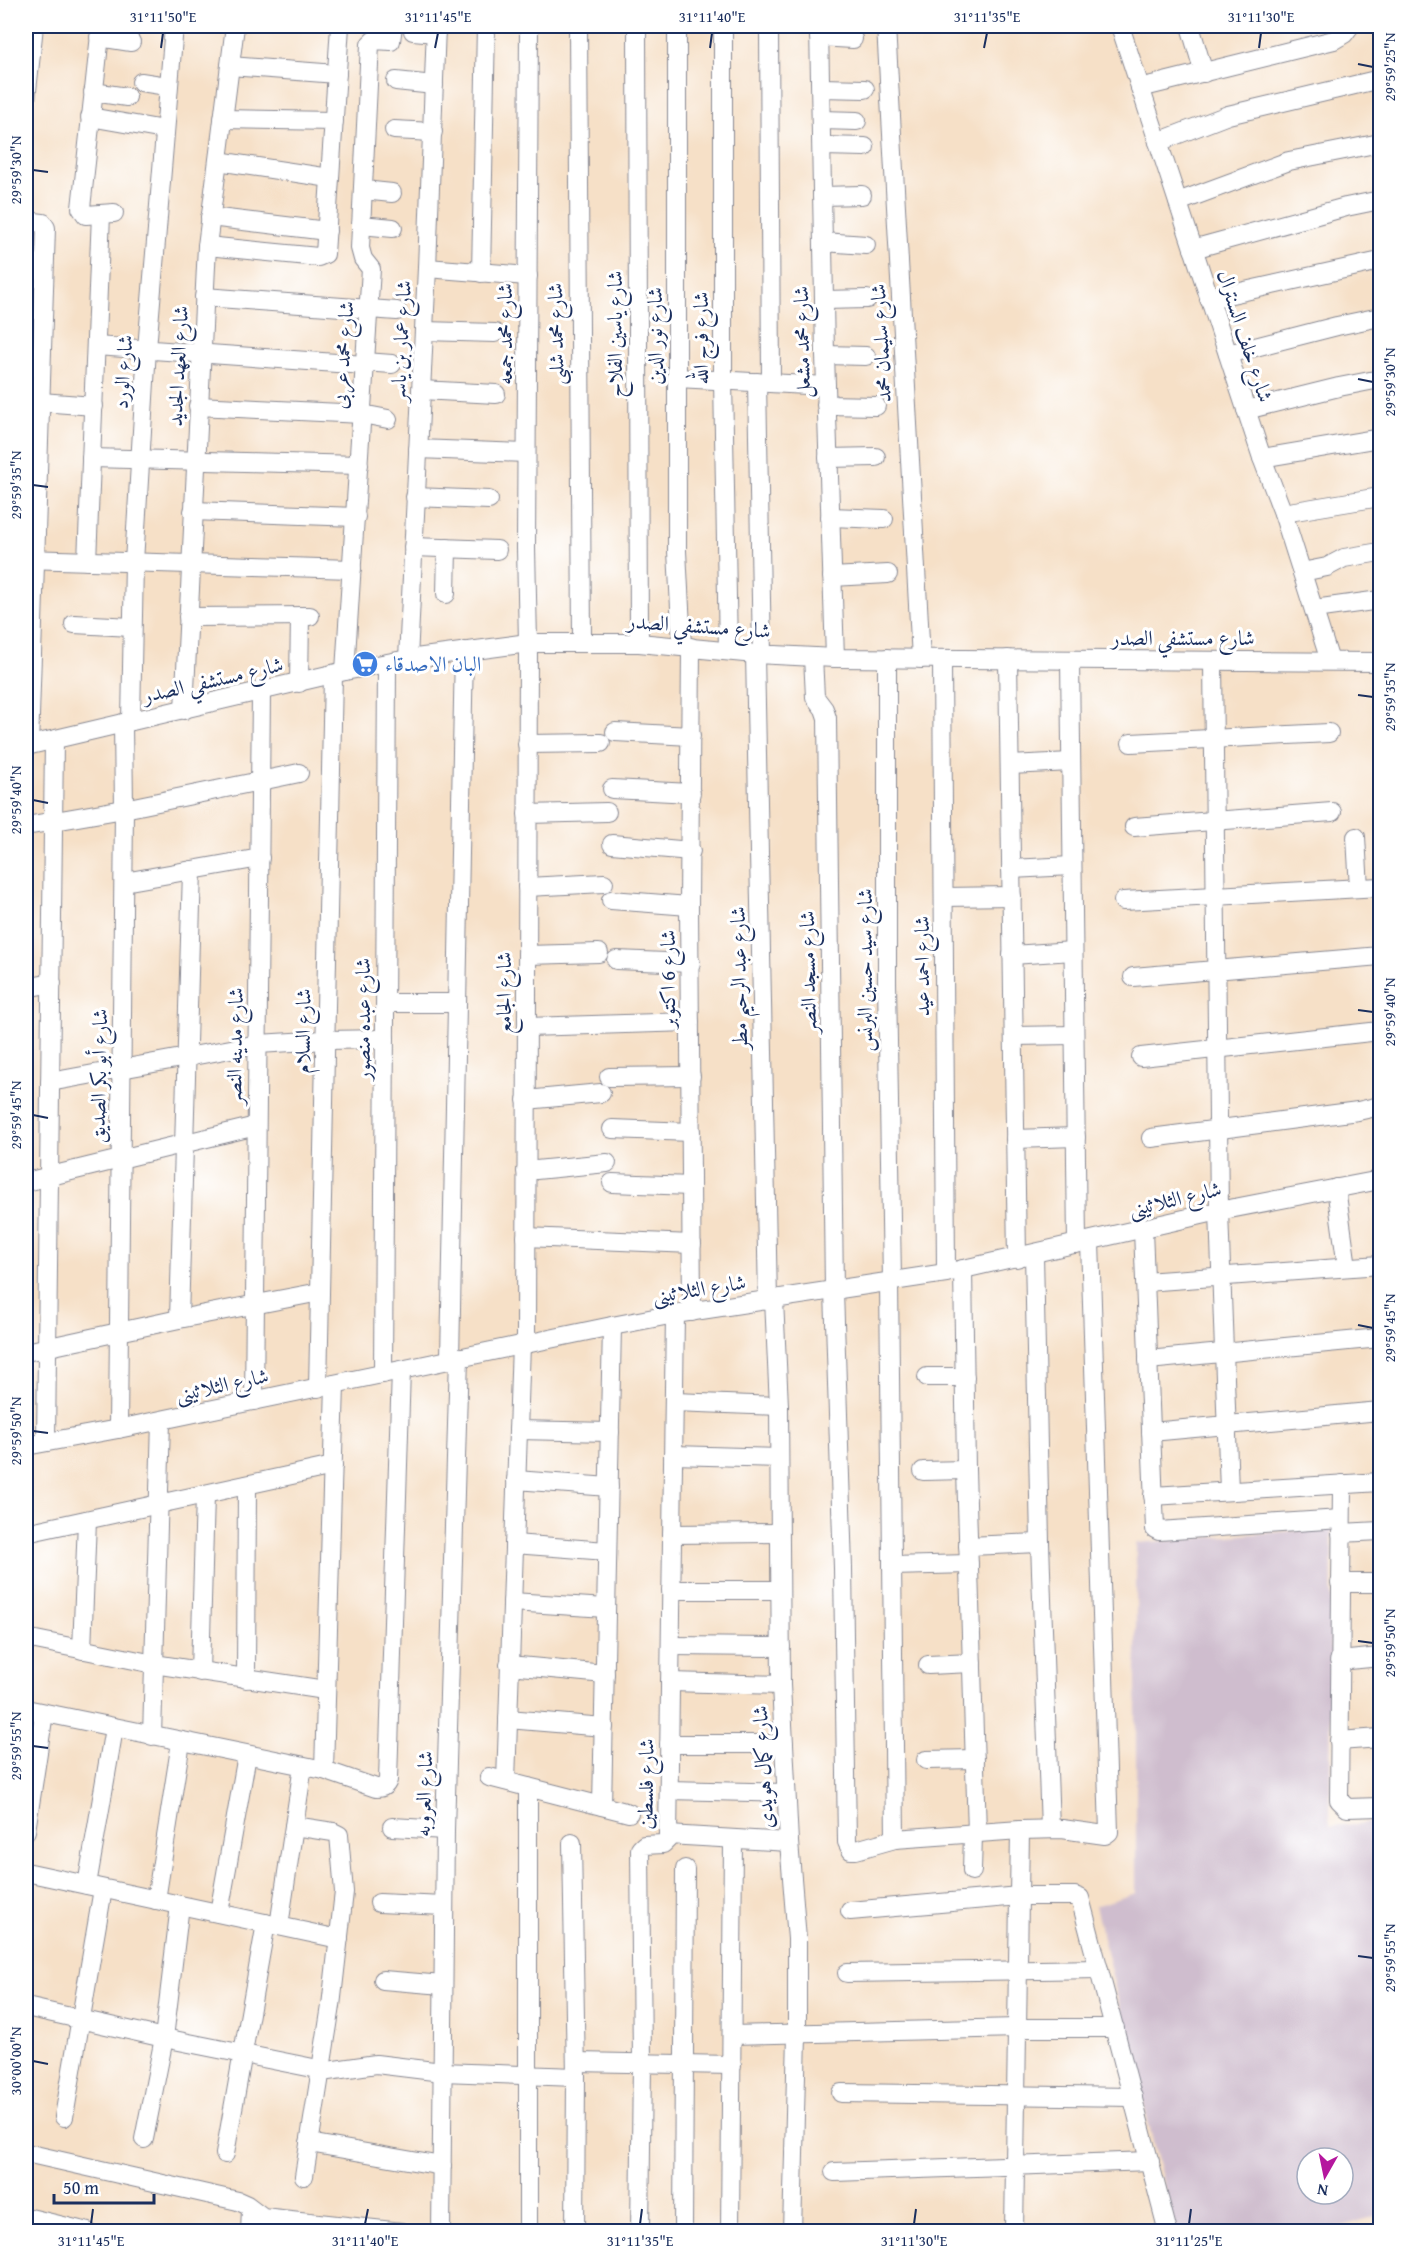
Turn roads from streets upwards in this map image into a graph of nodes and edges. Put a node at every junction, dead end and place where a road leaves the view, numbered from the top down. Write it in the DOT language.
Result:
graph roads {
  1 [pos="34,26"];
  2 [pos="174,26"];
  3 [pos="235,26"];
  4 [pos="340,26"];
  5 [pos="393,26"];
  6 [pos="486,26"];
  7 [pos="529,26"];
  8 [pos="578,26"];
  9 [pos="637,26"];
  10 [pos="677,26"];
  11 [pos="723,26"];
  12 [pos="769,26"];
  13 [pos="886,26"];
  14 [pos="1120,26"];
  15 [pos="1190,26"];
  16 [pos="1350,26"];
  17 [pos="436,29"];
  18 [pos="100,31"];
  19 [pos="413,31"];
  20 [pos="819,31"];
  21 [pos="853,39"];
  22 [pos="131,42"];
  23 [pos="230,66"];
  24 [pos="1204,72"];
  25 [pos="337,74"];
  26 [pos="1380,79"];
  27 [pos="396,81"];
  28 [pos="141,82"];
  29 [pos="434,85"];
  30 [pos="167,86"];
  31 [pos="820,88"];
  32 [pos="1140,88"];
  33 [pos="865,89"];
  34 [pos="93,92"];
  35 [pos="127,97"];
  36 [pos="26,100"];
  37 [pos="90,117"];
  38 [pos="223,119"];
  39 [pos="821,120"];
  40 [pos="334,121"];
  41 [pos="857,121"];
  42 [pos="394,129"];
  43 [pos="164,130"];
  44 [pos="433,132"];
  45 [pos="1158,142"];
  46 [pos="1380,143"];
  47 [pos="822,146"];
  48 [pos="865,147"];
  49 [pos="218,161"];
  50 [pos="330,178"];
  51 [pos="363,190"];
  52 [pos="392,192"];
  53 [pos="862,195"];
  54 [pos="822,196"];
  55 [pos="1380,201"];
  56 [pos="1178,202"];
  57 [pos="210,217"];
  58 [pos="26,221"];
  59 [pos="361,225"];
  60 [pos="393,228"];
  61 [pos="327,231"];
  62 [pos="823,242"];
  63 [pos="866,245"];
  64 [pos="207,246"];
  65 [pos="1193,249"];
  66 [pos="1380,261"];
  67 [pos="427,268"];
  68 [pos="481,273"];
  69 [pos="528,276"];
  70 [pos="204,297"];
  71 [pos="1209,298"];
  72 [pos="824,300"];
  73 [pos="867,300"];
  74 [pos="368,308"];
  75 [pos="397,311"];
  76 [pos="1380,317"];
  77 [pos="424,331"];
  78 [pos="495,333"];
  79 [pos="96,346"];
  80 [pos="147,349"];
  81 [pos="202,353"];
  82 [pos="1228,354"];
  83 [pos="825,355"];
  84 [pos="866,356"];
  85 [pos="365,363"];
  86 [pos="392,364"];
  87 [pos="677,378"];
  88 [pos="1380,379"];
  89 [pos="723,380"];
  90 [pos="764,382"];
  91 [pos="826,386"];
  92 [pos="421,390"];
  93 [pos="496,394"];
  94 [pos="41,402"];
  95 [pos="826,405"];
  96 [pos="94,406"];
  97 [pos="198,406"];
  98 [pos="876,406"];
  99 [pos="1246,410"];
  100 [pos="362,414"];
  101 [pos="388,419"];
  102 [pos="1380,438"];
  103 [pos="418,449"];
  104 [pos="526,453"];
  105 [pos="876,457"];
  106 [pos="91,458"];
  107 [pos="828,458"];
  108 [pos="140,459"];
  109 [pos="1262,459"];
  110 [pos="195,461"];
  111 [pos="358,465"];
  112 [pos="415,497"];
  113 [pos="1380,497"];
  114 [pos="489,500"];
  115 [pos="193,511"];
  116 [pos="1283,513"];
  117 [pos="356,517"];
  118 [pos="830,517"];
  119 [pos="884,519"];
  120 [pos="412,547"];
  121 [pos="447,548"];
  122 [pos="497,550"];
  123 [pos="1380,552"];
  124 [pos="30,559"];
  125 [pos="87,561"];
  126 [pos="134,562"];
  127 [pos="191,564"];
  128 [pos="352,569"];
  129 [pos="1302,572"];
  130 [pos="888,574"];
  131 [pos="832,577"];
  132 [pos="446,594"];
  133 [pos="1380,600"];
  134 [pos="1314,609"];
  135 [pos="188,617"];
  136 [pos="74,624"];
  137 [pos="132,627"];
  138 [pos="582,641"];
  139 [pos="528,643"];
  140 [pos="639,643"];
  141 [pos="686,646"];
  142 [pos="464,651"];
  143 [pos="728,651"];
  144 [pos="759,654"];
  145 [pos="813,657"];
  146 [pos="835,658"];
  147 [pos="887,658"];
  148 [pos="408,659"];
  149 [pos="921,659"];
  150 [pos="942,659"];
  151 [pos="1008,659"];
  152 [pos="1070,660"];
  153 [pos="1213,661"];
  154 [pos="1330,661"];
  155 [pos="1380,662"];
  156 [pos="387,664"];
  157 [pos="339,673"];
  158 [pos="299,683"];
  159 [pos="261,692"];
  160 [pos="184,710"];
  161 [pos="127,722"];
  162 [pos="1329,733"];
  163 [pos="691,736"];
  164 [pos="1214,739"];
  165 [pos="54,740"];
  166 [pos="1131,743"];
  167 [pos="527,744"];
  168 [pos="27,746"];
  169 [pos="1071,762"];
  170 [pos="1010,765"];
  171 [pos="299,773"];
  172 [pos="260,780"];
  173 [pos="612,789"];
  174 [pos="691,793"];
  175 [pos="124,809"];
  176 [pos="607,812"];
  177 [pos="1332,812"];
  178 [pos="527,814"];
  179 [pos="1215,820"];
  180 [pos="53,821"];
  181 [pos="26,826"];
  182 [pos="1134,827"];
  183 [pos="1356,837"];
  184 [pos="612,844"];
  185 [pos="691,851"];
  186 [pos="260,858"];
  187 [pos="1072,866"];
  188 [pos="1011,869"];
  189 [pos="192,870"];
  190 [pos="124,882"];
  191 [pos="604,883"];
  192 [pos="527,887"];
  193 [pos="1380,887"];
  194 [pos="1359,888"];
  195 [pos="1012,896"];
  196 [pos="1215,896"];
  197 [pos="944,897"];
  198 [pos="611,900"];
  199 [pos="1123,901"];
  200 [pos="689,906"];
  201 [pos="1073,951"];
  202 [pos="527,955"];
  203 [pos="1012,955"];
  204 [pos="1380,956"];
  205 [pos="691,963"];
  206 [pos="1216,970"];
  207 [pos="1133,977"];
  208 [pos="52,983"];
  209 [pos="26,988"];
  210 [pos="386,1003"];
  211 [pos="457,1004"];
  212 [pos="690,1022"];
  213 [pos="526,1027"];
  214 [pos="1380,1031"];
  215 [pos="1074,1035"];
  216 [pos="1014,1036"];
  217 [pos="385,1039"];
  218 [pos="326,1040"];
  219 [pos="258,1044"];
  220 [pos="1217,1050"];
  221 [pos="187,1056"];
  222 [pos="1141,1057"];
  223 [pos="122,1069"];
  224 [pos="691,1076"];
  225 [pos="609,1077"];
  226 [pos="50,1082"];
  227 [pos="601,1093"];
  228 [pos="526,1100"];
  229 [pos="1380,1106"];
  230 [pos="256,1126"];
  231 [pos="612,1129"];
  232 [pos="1218,1130"];
  233 [pos="691,1132"];
  234 [pos="1076,1137"];
  235 [pos="1151,1138"];
  236 [pos="1015,1139"];
  237 [pos="184,1143"];
  238 [pos="121,1159"];
  239 [pos="607,1163"];
  240 [pos="526,1171"];
  241 [pos="49,1177"];
  242 [pos="1380,1180"];
  243 [pos="26,1182"];
  244 [pos="612,1183"];
  245 [pos="691,1186"];
  246 [pos="1336,1188"];
  247 [pos="1219,1212"];
  248 [pos="1143,1230"];
  249 [pos="526,1237"];
  250 [pos="1083,1243"];
  251 [pos="692,1244"];
  252 [pos="1026,1256"];
  253 [pos="1380,1265"];
  254 [pos="1347,1267"];
  255 [pos="955,1271"];
  256 [pos="1221,1276"];
  257 [pos="890,1281"];
  258 [pos="1145,1282"];
  259 [pos="834,1291"];
  260 [pos="320,1292"];
  261 [pos="771,1301"];
  262 [pos="256,1303"];
  263 [pos="683,1313"];
  264 [pos="179,1319"];
  265 [pos="612,1326"];
  266 [pos="119,1332"];
  267 [pos="1380,1338"];
  268 [pos="523,1344"];
  269 [pos="47,1348"];
  270 [pos="26,1352"];
  271 [pos="1224,1352"];
  272 [pos="455,1358"];
  273 [pos="1148,1360"];
  274 [pos="401,1370"];
  275 [pos="382,1374"];
  276 [pos="927,1377"];
  277 [pos="965,1377"];
  278 [pos="327,1386"];
  279 [pos="254,1401"];
  280 [pos="674,1402"];
  281 [pos="778,1406"];
  282 [pos="1380,1411"];
  283 [pos="160,1420"];
  284 [pos="1226,1426"];
  285 [pos="118,1429"];
  286 [pos="518,1430"];
  287 [pos="610,1432"];
  288 [pos="1151,1432"];
  289 [pos="46,1442"];
  290 [pos="26,1446"];
  291 [pos="673,1455"];
  292 [pos="779,1458"];
  293 [pos="333,1466"];
  294 [pos="966,1470"];
  295 [pos="922,1471"];
  296 [pos="516,1480"];
  297 [pos="1380,1482"];
  298 [pos="1342,1484"];
  299 [pos="247,1485"];
  300 [pos="609,1487"];
  301 [pos="1229,1491"];
  302 [pos="205,1495"];
  303 [pos="1153,1496"];
  304 [pos="158,1504"];
  305 [pos="87,1520"];
  306 [pos="1341,1526"];
  307 [pos="1380,1531"];
  308 [pos="26,1533"];
  309 [pos="779,1533"];
  310 [pos="672,1534"];
  311 [pos="1040,1543"];
  312 [pos="514,1544"];
  313 [pos="607,1551"];
  314 [pos="969,1555"];
  315 [pos="892,1566"];
  316 [pos="1340,1583"];
  317 [pos="1380,1583"];
  318 [pos="671,1590"];
  319 [pos="780,1590"];
  320 [pos="512,1602"];
  321 [pos="606,1608"];
  322 [pos="26,1638"];
  323 [pos="671,1646"];
  324 [pos="781,1647"];
  325 [pos="82,1650"];
  326 [pos="1380,1657"];
  327 [pos="1339,1660"];
  328 [pos="972,1663"];
  329 [pos="154,1664"];
  330 [pos="509,1665"];
  331 [pos="927,1665"];
  332 [pos="200,1672"];
  333 [pos="605,1674"];
  334 [pos="246,1679"];
  335 [pos="670,1682"];
  336 [pos="781,1684"];
  337 [pos="325,1690"];
  338 [pos="26,1709"];
  339 [pos="44,1713"];
  340 [pos="508,1719"];
  341 [pos="604,1727"];
  342 [pos="114,1728"];
  343 [pos="152,1736"];
  344 [pos="1380,1738"];
  345 [pos="1339,1741"];
  346 [pos="181,1742"];
  347 [pos="669,1744"];
  348 [pos="784,1744"];
  349 [pos="247,1755"];
  350 [pos="975,1759"];
  351 [pos="926,1760"];
  352 [pos="303,1766"];
  353 [pos="324,1770"];
  354 [pos="528,1787"];
  355 [pos="669,1790"];
  356 [pos="786,1793"];
  357 [pos="602,1806"];
  358 [pos="1380,1807"];
  359 [pos="629,1813"];
  360 [pos="294,1826"];
  361 [pos="392,1827"];
  362 [pos="1050,1829"];
  363 [pos="445,1830"];
  364 [pos="1020,1830"];
  365 [pos="26,1831"];
  366 [pos="975,1833"];
  367 [pos="668,1835"];
  368 [pos="734,1839"];
  369 [pos="895,1839"];
  370 [pos="789,1842"];
  371 [pos="572,1843"];
  372 [pos="685,1869"];
  373 [pos="972,1871"];
  374 [pos="26,1872"];
  375 [pos="95,1887"];
  376 [pos="1019,1896"];
  377 [pos="156,1900"];
  378 [pos="379,1903"];
  379 [pos="180,1905"];
  380 [pos="444,1906"];
  381 [pos="850,1911"];
  382 [pos="219,1913"];
  383 [pos="273,1925"];
  384 [pos="339,1939"];
  385 [pos="1099,1969"];
  386 [pos="1018,1970"];
  387 [pos="847,1973"];
  388 [pos="383,1980"];
  389 [pos="443,1985"];
  390 [pos="26,2007"];
  391 [pos="80,2020"];
  392 [pos="1018,2028"];
  393 [pos="1115,2028"];
  394 [pos="732,2035"];
  395 [pos="797,2035"];
  396 [pos="164,2038"];
  397 [pos="243,2054"];
  398 [pos="642,2063"];
  399 [pos="684,2064"];
  400 [pos="732,2065"];
  401 [pos="320,2069"];
  402 [pos="576,2070"];
  403 [pos="442,2072"];
  404 [pos="527,2075"];
  405 [pos="841,2093"];
  406 [pos="1017,2096"];
  407 [pos="1133,2097"];
  408 [pos="64,2116"];
  409 [pos="144,2139"];
  410 [pos="309,2143"];
  411 [pos="26,2153"];
  412 [pos="225,2154"];
  413 [pos="1149,2161"];
  414 [pos="442,2166"];
  415 [pos="1016,2166"];
  416 [pos="834,2172"];
  417 [pos="304,2176"];
  418 [pos="251,2209"];
  419 [pos="26,2217"];
  420 [pos="88,2232"];
  421 [pos="250,2232"];
  422 [pos="402,2232"];
  423 [pos="441,2232"];
  424 [pos="528,2232"];
  425 [pos="575,2232"];
  426 [pos="640,2232"];
  427 [pos="683,2232"];
  428 [pos="730,2232"];
  429 [pos="792,2232"];
  430 [pos="1014,2232"];
  431 [pos="1168,2232"];
  1 -- 36 [label="street"];
  2 -- 30 [label="street, شارع الورد"];
  3 -- 23 [label="street, شارع العهد الجديد"];
  4 -- 25 [label="street"];
  5 -- 51 [label="street, شارع محمد عربى"];
  6 -- 68 [label="street"];
  7 -- 69 [label="street, شارع محمد جمعه"];
  8 -- 138 [label="street, شارع محمد شلبى"];
  9 -- 140 [label="street, شارع ياسين الفلاح"];
  10 -- 87 [label="street, شارع نور الدين"];
  11 -- 89 [label="street, شارع فرج الله"];
  12 -- 90 [label="street, شارع عبد الرحيم مطر"];
  13 -- 149 [label="street, شارع سليمان محمد"];
  14 -- 32 [label="street, شارع خلف السنترال"];
  15 -- 24 [label="street"];
  16 -- 24 [label="street"];
  17 -- 19 [label="street"];
  17 -- 29 [label="street, شارع عمار بن ياسر"];
  18 -- 22 [label="street"];
  18 -- 34 [label="street"];
  20 -- 21 [label="street"];
  20 -- 31 [label="street, شارع محمد مشعل"];
  23 -- 25 [label="street"];
  23 -- 38 [label="street, شارع العهد الجديد"];
  24 -- 32 [label="street"];
  25 -- 40 [label="street"];
  26 -- 45 [label="street"];
  27 -- 29 [label="street"];
  28 -- 30 [label="street"];
  29 -- 44 [label="street, شارع عمار بن ياسر"];
  30 -- 43 [label="street, شارع الورد"];
  31 -- 33 [label="street"];
  31 -- 39 [label="street, شارع محمد مشعل"];
  32 -- 45 [label="street, شارع خلف السنترال"];
  34 -- 35 [label="street"];
  34 -- 37 [label="street"];
  37 -- 43 [label="street"];
  37 -- 79 [label="street"];
  38 -- 40 [label="street"];
  38 -- 49 [label="street, شارع العهد الجديد"];
  39 -- 41 [label="street"];
  39 -- 47 [label="street, شارع محمد مشعل"];
  40 -- 50 [label="street"];
  42 -- 44 [label="street"];
  43 -- 80 [label="street, شارع الورد"];
  44 -- 67 [label="street, شارع عمار بن ياسر"];
  45 -- 56 [label="street, شارع خلف السنترال"];
  46 -- 56 [label="street"];
  47 -- 48 [label="street"];
  47 -- 54 [label="street, شارع محمد مشعل"];
  49 -- 50 [label="street"];
  49 -- 57 [label="street, شارع العهد الجديد"];
  50 -- 61 [label="street"];
  51 -- 52 [label="street"];
  51 -- 59 [label="street, شارع محمد عربى"];
  53 -- 54 [label="street"];
  54 -- 62 [label="street, شارع محمد مشعل"];
  55 -- 65 [label="street"];
  56 -- 65 [label="street, شارع خلف السنترال"];
  57 -- 61 [label="street"];
  57 -- 64 [label="street, شارع العهد الجديد"];
  58 -- 94 [label="street"];
  59 -- 60 [label="street"];
  59 -- 74 [label="street, شارع محمد عربى"];
  61 -- 64 [label="street"];
  62 -- 63 [label="street"];
  62 -- 72 [label="street, شارع محمد مشعل"];
  64 -- 70 [label="street, شارع العهد الجديد"];
  65 -- 71 [label="street, شارع خلف السنترال"];
  66 -- 71 [label="street"];
  67 -- 68 [label="street"];
  67 -- 77 [label="street, شارع عمار بن ياسر"];
  68 -- 69 [label="street"];
  69 -- 104 [label="street, شارع محمد جمعه"];
  70 -- 74 [label="street"];
  70 -- 81 [label="street, شارع العهد الجديد"];
  71 -- 82 [label="street, شارع خلف السنترال"];
  72 -- 73 [label="street"];
  72 -- 83 [label="street, شارع محمد مشعل"];
  74 -- 75 [label="street"];
  74 -- 85 [label="street, شارع محمد عربى"];
  76 -- 82 [label="street"];
  77 -- 78 [label="street"];
  77 -- 92 [label="street, شارع عمار بن ياسر"];
  79 -- 80 [label="street"];
  79 -- 96 [label="street"];
  80 -- 81 [label="street"];
  80 -- 108 [label="street, شارع الورد"];
  81 -- 85 [label="street"];
  81 -- 97 [label="street, شارع العهد الجديد"];
  82 -- 99 [label="street, شارع خلف السنترال"];
  83 -- 84 [label="street"];
  83 -- 91 [label="street, شارع محمد مشعل"];
  85 -- 86 [label="street"];
  85 -- 100 [label="street, شارع محمد عربى"];
  87 -- 89 [label="street"];
  87 -- 141 [label="street, شارع نور الدين"];
  88 -- 99 [label="street"];
  89 -- 90 [label="street"];
  89 -- 143 [label="street, شارع فرج الله"];
  90 -- 91 [label="street"];
  90 -- 144 [label="street, شارع عبد الرحيم مطر"];
  91 -- 95 [label="street, شارع محمد مشعل"];
  92 -- 93 [label="street"];
  92 -- 103 [label="street, شارع عمار بن ياسر"];
  94 -- 96 [label="street"];
  94 -- 124 [label="street"];
  95 -- 98 [label="street"];
  95 -- 107 [label="street, شارع محمد مشعل"];
  96 -- 106 [label="street"];
  97 -- 100 [label="street"];
  97 -- 110 [label="street, شارع العهد الجديد"];
  99 -- 109 [label="street, شارع خلف السنترال"];
  100 -- 101 [label="street"];
  100 -- 111 [label="street, شارع محمد عربى"];
  102 -- 109 [label="street"];
  103 -- 104 [label="street"];
  103 -- 112 [label="street, شارع عمار بن ياسر"];
  104 -- 139 [label="street, شارع محمد جمعه"];
  105 -- 107 [label="street"];
  106 -- 108 [label="street"];
  106 -- 125 [label="street"];
  107 -- 118 [label="street, شارع محمد مشعل"];
  108 -- 110 [label="street"];
  108 -- 126 [label="street, شارع الورد"];
  109 -- 116 [label="street, شارع خلف السنترال"];
  110 -- 111 [label="street"];
  110 -- 115 [label="street, شارع العهد الجديد"];
  111 -- 117 [label="street, شارع محمد عربى"];
  112 -- 114 [label="street"];
  112 -- 120 [label="street, شارع عمار بن ياسر"];
  113 -- 116 [label="street"];
  115 -- 117 [label="street"];
  115 -- 127 [label="street, شارع العهد الجديد"];
  116 -- 129 [label="street, شارع خلف السنترال"];
  117 -- 128 [label="street, شارع محمد عربى"];
  118 -- 119 [label="street"];
  118 -- 131 [label="street, شارع محمد مشعل"];
  120 -- 121 [label="street"];
  120 -- 148 [label="street, شارع عمار بن ياسر"];
  121 -- 122 [label="street"];
  121 -- 132 [label="street"];
  123 -- 129 [label="street"];
  124 -- 125 [label="street"];
  124 -- 168 [label="street"];
  125 -- 126 [label="street"];
  126 -- 127 [label="street"];
  126 -- 137 [label="street, شارع الورد"];
  127 -- 128 [label="street"];
  127 -- 135 [label="street, شارع العهد الجديد"];
  128 -- 157 [label="street, شارع محمد عربى"];
  129 -- 134 [label="street, شارع خلف السنترال"];
  130 -- 131 [label="street"];
  131 -- 146 [label="street, شارع محمد مشعل"];
  133 -- 134 [label="street"];
  134 -- 154 [label="street, شارع خلف السنترال"];
  135 -- 158 [label="street"];
  135 -- 160 [label="street, شارع العهد الجديد"];
  136 -- 137 [label="street"];
  137 -- 161 [label="street, شارع الورد"];
  138 -- 139 [label="street, شارع مستشفي الصدر"];
  138 -- 140 [label="street, شارع مستشفي الصدر"];
  139 -- 142 [label="street, شارع مستشفي الصدر"];
  139 -- 167 [label="street, شارع الجامع"];
  140 -- 141 [label="street, شارع مستشفي الصدر"];
  141 -- 143 [label="street, شارع مستشفي الصدر"];
  141 -- 163 [label="street, شارع 6 اكتوبر"];
  142 -- 148 [label="street, شارع مستشفي الصدر"];
  142 -- 211 [label="street, شارع العروبه"];
  143 -- 144 [label="street, شارع مستشفي الصدر"];
  144 -- 145 [label="street, شارع مستشفي الصدر"];
  144 -- 261 [label="street, شارع عبد الرحيم مطر"];
  145 -- 146 [label="street, شارع مستشفي الصدر"];
  145 -- 259 [label="street, شارع مسجد النصر"];
  146 -- 147 [label="street, شارع مستشفي الصدر"];
  147 -- 149 [label="street, شارع مستشفي الصدر"];
  147 -- 257 [label="street, شارع سيد حسين البرنس"];
  148 -- 156 [label="street, شارع مستشفي الصدر"];
  149 -- 150 [label="street, شارع مستشفي الصدر"];
  150 -- 151 [label="street, شارع مستشفي الصدر"];
  150 -- 197 [label="street, شارع احمد عيد"];
  151 -- 152 [label="street, شارع مستشفي الصدر"];
  151 -- 170 [label="street"];
  152 -- 153 [label="street, شارع مستشفي الصدر"];
  152 -- 169 [label="street"];
  153 -- 154 [label="street, شارع مستشفي الصدر"];
  153 -- 164 [label="street"];
  154 -- 155 [label="street, شارع مستشفي الصدر"];
  156 -- 157 [label="street, شارع مستشفي الصدر"];
  156 -- 210 [label="street, شارع عبده منصور"];
  157 -- 158 [label="street, شارع مستشفي الصدر"];
  157 -- 218 [label="street, شارع السلام"];
  158 -- 159 [label="street, شارع مستشفي الصدر"];
  159 -- 160 [label="street, شارع مستشفي الصدر"];
  159 -- 172 [label="street, شارع مدينه النصر"];
  160 -- 161 [label="street, شارع مستشفي الصدر"];
  161 -- 165 [label="street, شارع مستشفي الصدر"];
  161 -- 175 [label="street, شارع أبو بكر الصديق"];
  162 -- 164 [label="street"];
  163 -- 167 [label="street"];
  163 -- 174 [label="street, شارع 6 اكتوبر"];
  164 -- 166 [label="street"];
  164 -- 179 [label="street"];
  165 -- 168 [label="street, شارع مستشفي الصدر"];
  165 -- 180 [label="street"];
  167 -- 178 [label="street, شارع الجامع"];
  169 -- 170 [label="street"];
  169 -- 187 [label="street"];
  170 -- 188 [label="street"];
  171 -- 172 [label="street"];
  172 -- 175 [label="street"];
  172 -- 186 [label="street, شارع مدينه النصر"];
  173 -- 174 [label="street"];
  174 -- 185 [label="street, شارع 6 اكتوبر"];
  175 -- 180 [label="street"];
  175 -- 190 [label="street, شارع أبو بكر الصديق"];
  176 -- 178 [label="street"];
  177 -- 179 [label="street"];
  178 -- 192 [label="street, شارع الجامع"];
  179 -- 182 [label="street"];
  179 -- 196 [label="street"];
  180 -- 181 [label="street"];
  180 -- 208 [label="street"];
  183 -- 194 [label="street"];
  184 -- 185 [label="street"];
  185 -- 200 [label="street, شارع 6 اكتوبر"];
  186 -- 189 [label="street"];
  186 -- 219 [label="street, شارع مدينه النصر"];
  187 -- 188 [label="street"];
  187 -- 201 [label="street"];
  188 -- 195 [label="street"];
  189 -- 190 [label="street"];
  189 -- 221 [label="street"];
  190 -- 223 [label="street, شارع أبو بكر الصديق"];
  191 -- 192 [label="street"];
  192 -- 202 [label="street, شارع الجامع"];
  193 -- 194 [label="street"];
  194 -- 196 [label="street"];
  195 -- 197 [label="street"];
  195 -- 203 [label="street"];
  196 -- 199 [label="street"];
  196 -- 206 [label="street"];
  197 -- 255 [label="street, شارع احمد عيد"];
  198 -- 200 [label="street"];
  200 -- 205 [label="street, شارع 6 اكتوبر"];
  201 -- 203 [label="street"];
  201 -- 215 [label="street"];
  202 -- 205 [label="street"];
  202 -- 213 [label="street, شارع الجامع"];
  203 -- 216 [label="street"];
  204 -- 206 [label="street"];
  205 -- 212 [label="street, شارع 6 اكتوبر"];
  206 -- 207 [label="street"];
  206 -- 220 [label="street"];
  208 -- 209 [label="street"];
  208 -- 226 [label="street"];
  210 -- 211 [label="street"];
  210 -- 217 [label="street, شارع عبده منصور"];
  211 -- 272 [label="street, شارع العروبه"];
  212 -- 213 [label="street"];
  212 -- 224 [label="street, شارع 6 اكتوبر"];
  213 -- 228 [label="street, شارع الجامع"];
  214 -- 220 [label="street"];
  215 -- 216 [label="street"];
  215 -- 234 [label="street"];
  216 -- 236 [label="street"];
  217 -- 218 [label="street"];
  217 -- 275 [label="street, شارع عبده منصور"];
  218 -- 219 [label="street"];
  218 -- 260 [label="street, شارع السلام"];
  219 -- 221 [label="street"];
  219 -- 230 [label="street, شارع مدينه النصر"];
  220 -- 222 [label="street"];
  220 -- 232 [label="street"];
  221 -- 223 [label="street"];
  221 -- 237 [label="street"];
  223 -- 226 [label="street"];
  223 -- 238 [label="street, شارع أبو بكر الصديق"];
  224 -- 225 [label="street"];
  224 -- 233 [label="street, شارع 6 اكتوبر"];
  226 -- 241 [label="street"];
  227 -- 228 [label="street"];
  228 -- 240 [label="street, شارع الجامع"];
  229 -- 232 [label="street"];
  230 -- 237 [label="street"];
  230 -- 262 [label="street, شارع مدينه النصر"];
  231 -- 233 [label="street"];
  232 -- 235 [label="street"];
  232 -- 247 [label="street"];
  233 -- 245 [label="street, شارع 6 اكتوبر"];
  234 -- 236 [label="street"];
  234 -- 250 [label="street"];
  236 -- 252 [label="street"];
  237 -- 238 [label="street"];
  237 -- 264 [label="street"];
  238 -- 241 [label="street"];
  238 -- 266 [label="street, شارع أبو بكر الصديق"];
  239 -- 240 [label="street"];
  240 -- 249 [label="street, شارع الجامع"];
  241 -- 243 [label="street"];
  241 -- 269 [label="street"];
  242 -- 246 [label="street, شارع الثلاثينى"];
  244 -- 245 [label="street"];
  245 -- 251 [label="street, شارع 6 اكتوبر"];
  246 -- 247 [label="street, شارع الثلاثينى"];
  246 -- 254 [label="street"];
  247 -- 248 [label="street, شارع الثلاثينى"];
  247 -- 256 [label="street"];
  248 -- 250 [label="street, شارع الثلاثينى"];
  248 -- 258 [label="street"];
  249 -- 251 [label="street"];
  249 -- 268 [label="street, شارع الجامع"];
  250 -- 252 [label="street, شارع الثلاثينى"];
  250 -- 362 [label="street"];
  251 -- 263 [label="street, شارع 6 اكتوبر"];
  252 -- 255 [label="street, شارع الثلاثينى"];
  252 -- 311 [label="street"];
  253 -- 254 [label="street"];
  254 -- 256 [label="street"];
  255 -- 257 [label="street, شارع الثلاثينى"];
  255 -- 277 [label="street, شارع احمد عيد"];
  256 -- 258 [label="street"];
  256 -- 271 [label="street"];
  257 -- 259 [label="street, شارع الثلاثينى"];
  257 -- 315 [label="street, شارع سيد حسين البرنس"];
  258 -- 273 [label="street"];
  259 -- 261 [label="street, شارع الثلاثينى"];
  259 -- 369 [label="street, شارع مسجد النصر"];
  260 -- 262 [label="street"];
  260 -- 278 [label="street, شارع السلام"];
  261 -- 263 [label="street, شارع الثلاثينى"];
  261 -- 281 [label="street, شارع كمال هويدى"];
  262 -- 264 [label="street"];
  262 -- 279 [label="street, شارع مدينه النصر"];
  263 -- 265 [label="street, شارع الثلاثينى"];
  263 -- 280 [label="street, شارع فلسطين"];
  264 -- 266 [label="street"];
  265 -- 268 [label="street, شارع الثلاثينى"];
  265 -- 287 [label="street"];
  266 -- 269 [label="street"];
  266 -- 285 [label="street, شارع أبو بكر الصديق"];
  267 -- 271 [label="street"];
  268 -- 272 [label="street, شارع الثلاثينى"];
  268 -- 286 [label="street, شارع الجامع"];
  269 -- 270 [label="street"];
  269 -- 289 [label="street"];
  271 -- 273 [label="street"];
  271 -- 284 [label="street"];
  272 -- 274 [label="street, شارع الثلاثينى"];
  272 -- 363 [label="street, شارع العروبه"];
  273 -- 288 [label="street"];
  274 -- 275 [label="street, شارع الثلاثينى"];
  274 -- 353 [label="street"];
  275 -- 278 [label="street, شارع الثلاثينى"];
  276 -- 277 [label="street"];
  277 -- 294 [label="street, شارع احمد عيد"];
  278 -- 279 [label="street, شارع الثلاثينى"];
  278 -- 293 [label="street, شارع السلام"];
  279 -- 283 [label="street, شارع الثلاثينى"];
  280 -- 281 [label="street"];
  280 -- 291 [label="street, شارع فلسطين"];
  281 -- 292 [label="street, شارع كمال هويدى"];
  282 -- 284 [label="street"];
  283 -- 285 [label="street, شارع الثلاثينى"];
  283 -- 304 [label="street"];
  284 -- 288 [label="street"];
  284 -- 301 [label="street"];
  285 -- 289 [label="street, شارع الثلاثينى"];
  286 -- 287 [label="street"];
  286 -- 296 [label="street, شارع الجامع"];
  287 -- 300 [label="street"];
  288 -- 303 [label="street"];
  289 -- 290 [label="street, شارع الثلاثينى"];
  291 -- 292 [label="street"];
  291 -- 310 [label="street, شارع فلسطين"];
  292 -- 309 [label="street, شارع كمال هويدى"];
  293 -- 299 [label="street"];
  293 -- 337 [label="street, شارع السلام"];
  294 -- 295 [label="street"];
  294 -- 314 [label="street, شارع احمد عيد"];
  296 -- 300 [label="street"];
  296 -- 312 [label="street, شارع الجامع"];
  297 -- 298 [label="street"];
  298 -- 301 [label="street"];
  298 -- 306 [label="street"];
  299 -- 302 [label="street"];
  299 -- 334 [label="street"];
  300 -- 313 [label="street"];
  301 -- 303 [label="street"];
  302 -- 304 [label="street"];
  302 -- 332 [label="street"];
  303 -- 306 [label="street"];
  304 -- 305 [label="street"];
  304 -- 329 [label="street"];
  305 -- 308 [label="street"];
  305 -- 325 [label="street"];
  306 -- 307 [label="street"];
  306 -- 316 [label="street"];
  309 -- 310 [label="street"];
  309 -- 319 [label="street, شارع كمال هويدى"];
  310 -- 318 [label="street, شارع فلسطين"];
  311 -- 314 [label="street"];
  311 -- 362 [label="street"];
  312 -- 313 [label="street"];
  312 -- 320 [label="street, شارع الجامع"];
  313 -- 321 [label="street"];
  314 -- 315 [label="street"];
  314 -- 328 [label="street, شارع احمد عيد"];
  315 -- 369 [label="street, شارع سيد حسين البرنس"];
  316 -- 317 [label="street"];
  316 -- 327 [label="street"];
  318 -- 319 [label="street"];
  318 -- 323 [label="street, شارع فلسطين"];
  319 -- 324 [label="street, شارع كمال هويدى"];
  320 -- 321 [label="street"];
  320 -- 330 [label="street, شارع الجامع"];
  321 -- 333 [label="street"];
  322 -- 325 [label="street"];
  323 -- 324 [label="street"];
  323 -- 335 [label="street, شارع فلسطين"];
  324 -- 336 [label="street, شارع كمال هويدى"];
  325 -- 329 [label="street"];
  326 -- 327 [label="street"];
  327 -- 345 [label="street"];
  328 -- 331 [label="street"];
  328 -- 350 [label="street, شارع احمد عيد"];
  329 -- 332 [label="street"];
  329 -- 343 [label="street"];
  330 -- 333 [label="street"];
  330 -- 340 [label="street, شارع الجامع"];
  332 -- 334 [label="street"];
  333 -- 341 [label="street"];
  334 -- 337 [label="street"];
  335 -- 336 [label="street"];
  335 -- 347 [label="street, شارع فلسطين"];
  336 -- 348 [label="street, شارع كمال هويدى"];
  337 -- 353 [label="street, شارع السلام"];
  338 -- 339 [label="street"];
  339 -- 342 [label="street"];
  339 -- 365 [label="street"];
  340 -- 341 [label="street"];
  340 -- 354 [label="street, شارع الجامع"];
  341 -- 357 [label="street"];
  342 -- 343 [label="street"];
  342 -- 375 [label="street"];
  343 -- 346 [label="street"];
  344 -- 345 [label="street"];
  345 -- 358 [label="street"];
  346 -- 349 [label="street"];
  346 -- 377 [label="street"];
  347 -- 348 [label="street"];
  347 -- 355 [label="street, شارع فلسطين"];
  348 -- 356 [label="street, شارع كمال هويدى"];
  349 -- 352 [label="street"];
  349 -- 382 [label="street"];
  350 -- 351 [label="street"];
  350 -- 366 [label="street, شارع احمد عيد"];
  352 -- 353 [label="street"];
  352 -- 360 [label="street"];
  354 -- 357 [label="street"];
  354 -- 404 [label="street"];
  355 -- 356 [label="street"];
  355 -- 367 [label="street, شارع فلسطين"];
  356 -- 370 [label="street, شارع كمال هويدى"];
  357 -- 359 [label="street"];
  360 -- 383 [label="street"];
  360 -- 384 [label="street"];
  361 -- 363 [label="street"];
  362 -- 364 [label="street"];
  363 -- 380 [label="street, شارع العروبه"];
  364 -- 366 [label="street"];
  364 -- 376 [label="street"];
  366 -- 369 [label="street"];
  366 -- 373 [label="street, شارع احمد عيد"];
  367 -- 368 [label="street"];
  367 -- 398 [label="street, شارع فلسطين"];
  368 -- 370 [label="street"];
  368 -- 394 [label="street"];
  370 -- 395 [label="street, شارع كمال هويدى"];
  371 -- 402 [label="street"];
  372 -- 399 [label="street"];
  374 -- 375 [label="street"];
  375 -- 377 [label="street"];
  375 -- 391 [label="street"];
  376 -- 381 [label="street"];
  376 -- 385 [label="street"];
  376 -- 386 [label="street"];
  377 -- 379 [label="street"];
  378 -- 380 [label="street"];
  379 -- 382 [label="street"];
  379 -- 396 [label="street"];
  380 -- 389 [label="street, شارع العروبه"];
  382 -- 383 [label="street"];
  383 -- 384 [label="street"];
  383 -- 397 [label="street"];
  384 -- 401 [label="street"];
  385 -- 386 [label="street"];
  385 -- 393 [label="street"];
  386 -- 387 [label="street"];
  386 -- 392 [label="street"];
  388 -- 389 [label="street"];
  389 -- 403 [label="street, شارع العروبه"];
  390 -- 391 [label="street"];
  391 -- 396 [label="street"];
  391 -- 408 [label="street"];
  392 -- 393 [label="street"];
  392 -- 395 [label="street"];
  392 -- 406 [label="street"];
  393 -- 407 [label="street"];
  394 -- 395 [label="street"];
  394 -- 400 [label="street"];
  395 -- 429 [label="street, شارع كمال هويدى"];
  396 -- 397 [label="street"];
  396 -- 409 [label="street"];
  397 -- 401 [label="street"];
  397 -- 412 [label="street"];
  398 -- 399 [label="street"];
  398 -- 402 [label="street"];
  398 -- 426 [label="street, شارع فلسطين"];
  399 -- 400 [label="street"];
  399 -- 427 [label="street"];
  400 -- 428 [label="street"];
  401 -- 403 [label="street"];
  401 -- 410 [label="street"];
  402 -- 404 [label="street"];
  402 -- 425 [label="street"];
  403 -- 404 [label="street"];
  403 -- 414 [label="street, شارع العروبه"];
  404 -- 424 [label="street"];
  405 -- 406 [label="street"];
  406 -- 407 [label="street"];
  406 -- 415 [label="street"];
  407 -- 413 [label="street"];
  410 -- 414 [label="street"];
  410 -- 417 [label="street"];
  411 -- 418 [label="street"];
  413 -- 415 [label="street"];
  413 -- 431 [label="street"];
  414 -- 423 [label="street, شارع العروبه"];
  415 -- 416 [label="street"];
  415 -- 430 [label="street"];
  418 -- 421 [label="street"];
  418 -- 422 [label="street"];
  419 -- 420 [label="street"];
}
